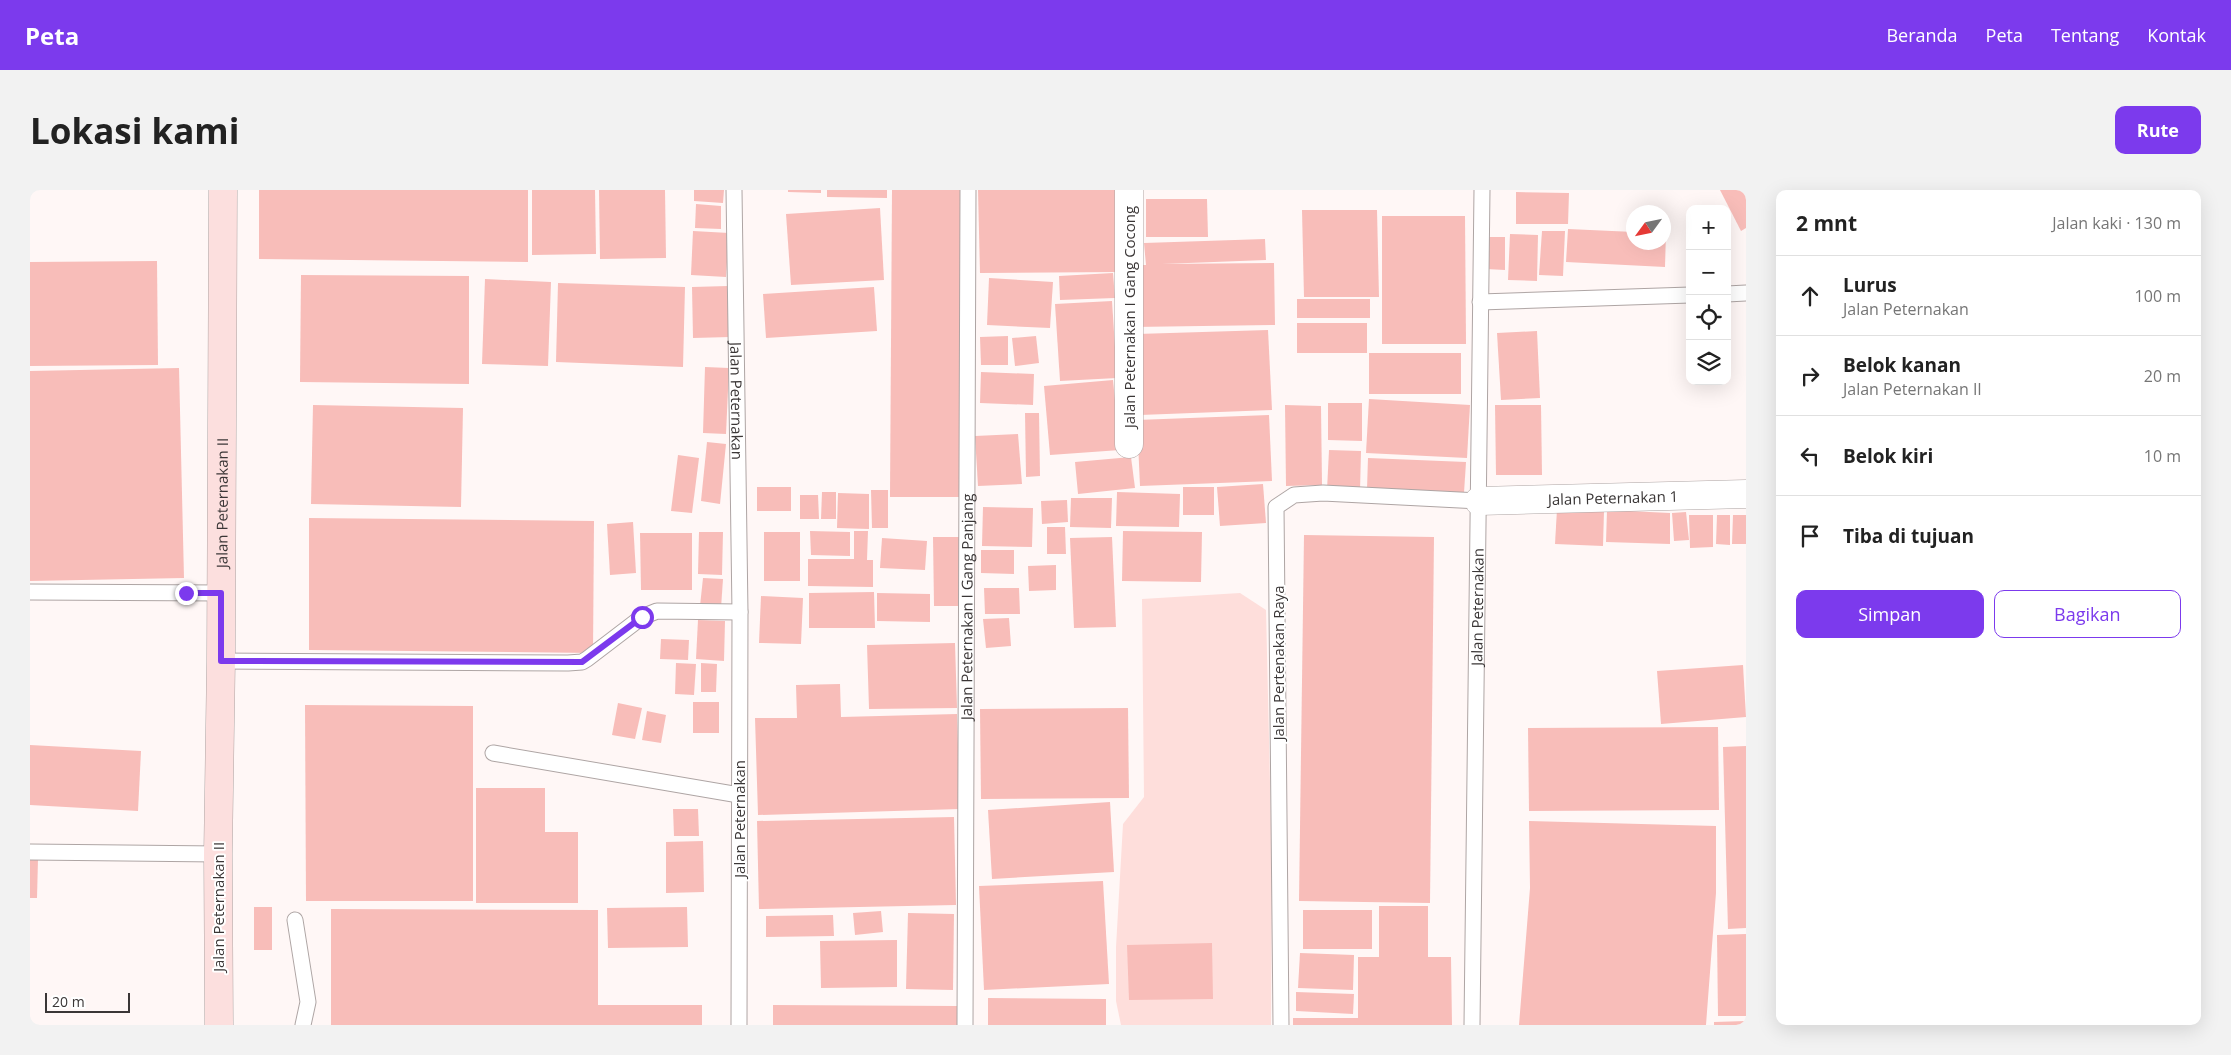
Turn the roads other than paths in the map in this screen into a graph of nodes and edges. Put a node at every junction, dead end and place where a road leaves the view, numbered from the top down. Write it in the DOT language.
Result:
graph roads {
  1 [pos="223,190"];
  2 [pos="734,190"];
  3 [pos="968,190"];
  4 [pos="1129,190"];
  5 [pos="1482,190"];
  6 [pos="1746,293"];
  7 [pos="1731,294"];
  8 [pos="1686,295"];
  9 [pos="1480,302"];
  10 [pos="1129,444"];
  11 [pos="1746,494"];
  12 [pos="1479,501"];
  13 [pos="30,592"];
  14 [pos="221,593"];
  15 [pos="740,612"];
  16 [pos="221,661"];
  17 [pos="493,753"];
  18 [pos="739,795"];
  19 [pos="30,852"];
  20 [pos="218,854"];
  21 [pos="295,920"];
  22 [pos="219,1025"];
  23 [pos="303,1025"];
  24 [pos="739,1025"];
  25 [pos="965,1025"];
  26 [pos="1281,1025"];
  27 [pos="1472,1025"];
  1 -- 14 [label="street, Jalan Peternakan II"];
  2 -- 15 [label="lane, Jalan Peternakan"];
  3 -- 25 [label="lane, Jalan Peternakan I Gang Panjang"];
  4 -- 10 [label="street, Jalan Peternakan I Gang Cocong"];
  5 -- 9 [label="lane, Jalan Peternakan"];
  6 -- 7 [label="lane"];
  8 -- 9 [label="lane"];
  9 -- 12 [label="lane, Jalan Peternakan"];
  11 -- 12 [label="street, Jalan Peternakan 1"];
  12 -- 26 [label="lane, Jalan Pertenakan Raya"];
  12 -- 27 [label="lane, Jalan Peternakan"];
  13 -- 14 [label="lane"];
  14 -- 16 [label="street, Jalan Peternakan II"];
  15 -- 16 [label="lane"];
  15 -- 18 [label="lane, Jalan Peternakan"];
  16 -- 20 [label="street, Jalan Peternakan II"];
  17 -- 18 [label="lane"];
  18 -- 24 [label="lane, Jalan Peternakan"];
  19 -- 20 [label="lane"];
  20 -- 22 [label="street, Jalan Peternakan II"];
  21 -- 23 [label="lane"];
}
